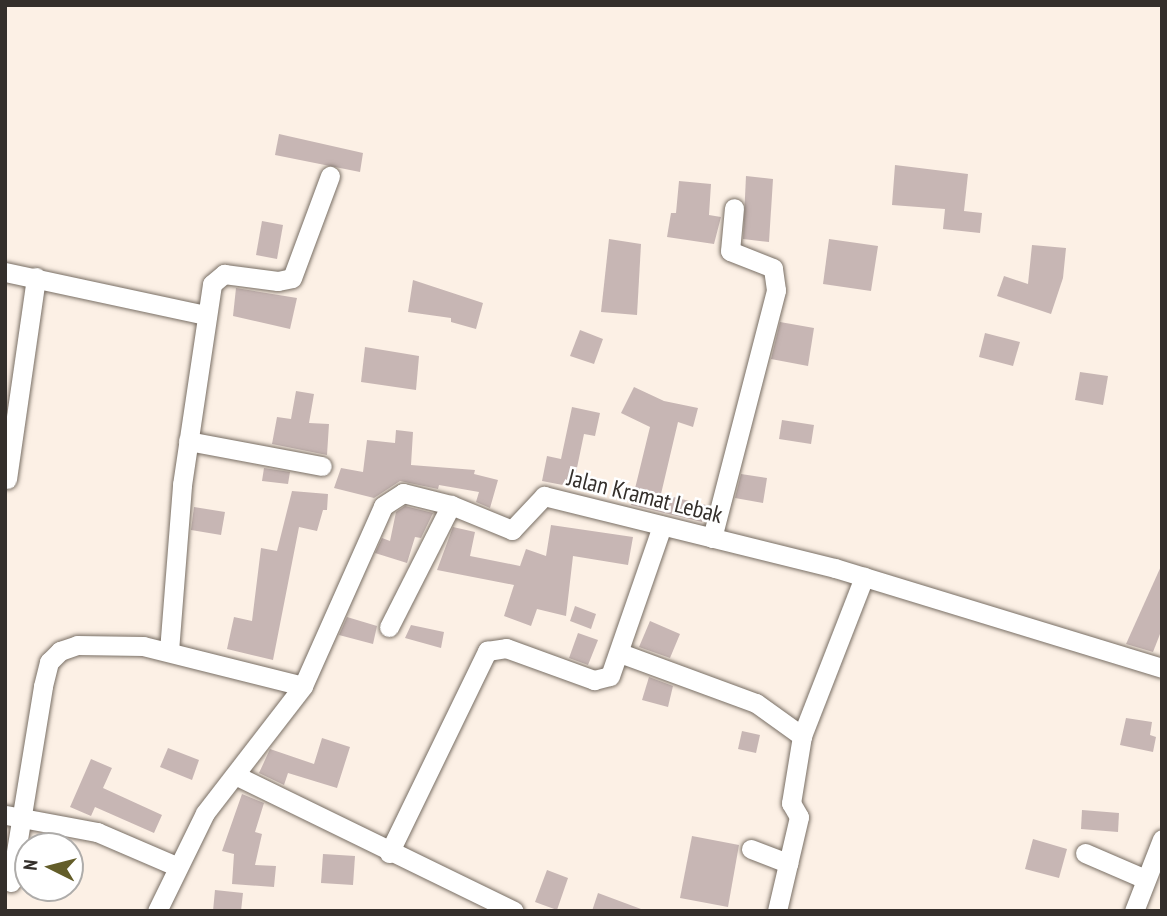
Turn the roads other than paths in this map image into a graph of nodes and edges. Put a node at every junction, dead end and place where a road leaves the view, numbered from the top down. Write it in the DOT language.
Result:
graph roads {
  1 [pos="330,176"];
  2 [pos="734,208"];
  3 [pos="5,272"];
  4 [pos="36,277"];
  5 [pos="205,315"];
  6 [pos="188,441"];
  7 [pos="322,466"];
  8 [pos="7,479"];
  9 [pos="451,505"];
  10 [pos="663,526"];
  11 [pos="712,538"];
  12 [pos="864,577"];
  13 [pos="389,627"];
  14 [pos="169,651"];
  15 [pos="620,653"];
  16 [pos="1162,668"];
  17 [pos="303,686"];
  18 [pos="802,736"];
  19 [pos="235,775"];
  20 [pos="12,816"];
  21 [pos="1162,839"];
  22 [pos="751,849"];
  23 [pos="389,853"];
  24 [pos="1085,853"];
  25 [pos="788,863"];
  26 [pos="176,866"];
  27 [pos="1152,869"];
  28 [pos="11,882"];
  29 [pos="157,911"];
  30 [pos="514,911"];
  31 [pos="777,911"];
  32 [pos="1134,911"];
  1 -- 5 [label="street"];
  2 -- 11 [label="street"];
  3 -- 4 [label="street"];
  4 -- 5 [label="street"];
  4 -- 8 [label="street"];
  5 -- 6 [label="street"];
  6 -- 7 [label="street"];
  6 -- 14 [label="street"];
  9 -- 10 [label="street, Jalan Kramat Lebak"];
  9 -- 13 [label="street"];
  9 -- 17 [label="street, Jalan Kramat Lebak"];
  10 -- 11 [label="street, Jalan Kramat Lebak"];
  10 -- 15 [label="street"];
  11 -- 12 [label="street, Jalan Kramat Lebak"];
  12 -- 16 [label="street, Jalan Kramat Lebak"];
  12 -- 18 [label="street"];
  14 -- 17 [label="street"];
  14 -- 20 [label="street"];
  15 -- 18 [label="street"];
  15 -- 23 [label="street"];
  17 -- 19 [label="street, Jalan Kramat Lebak"];
  18 -- 25 [label="street"];
  19 -- 23 [label="street"];
  19 -- 26 [label="street, Jalan Kramat Lebak"];
  20 -- 26 [label="street"];
  20 -- 28 [label="street"];
  21 -- 27 [label="street"];
  22 -- 25 [label="street"];
  23 -- 30 [label="street"];
  24 -- 27 [label="street"];
  25 -- 31 [label="street"];
  26 -- 29 [label="street, Jalan Kramat Lebak"];
  27 -- 32 [label="street"];
}
